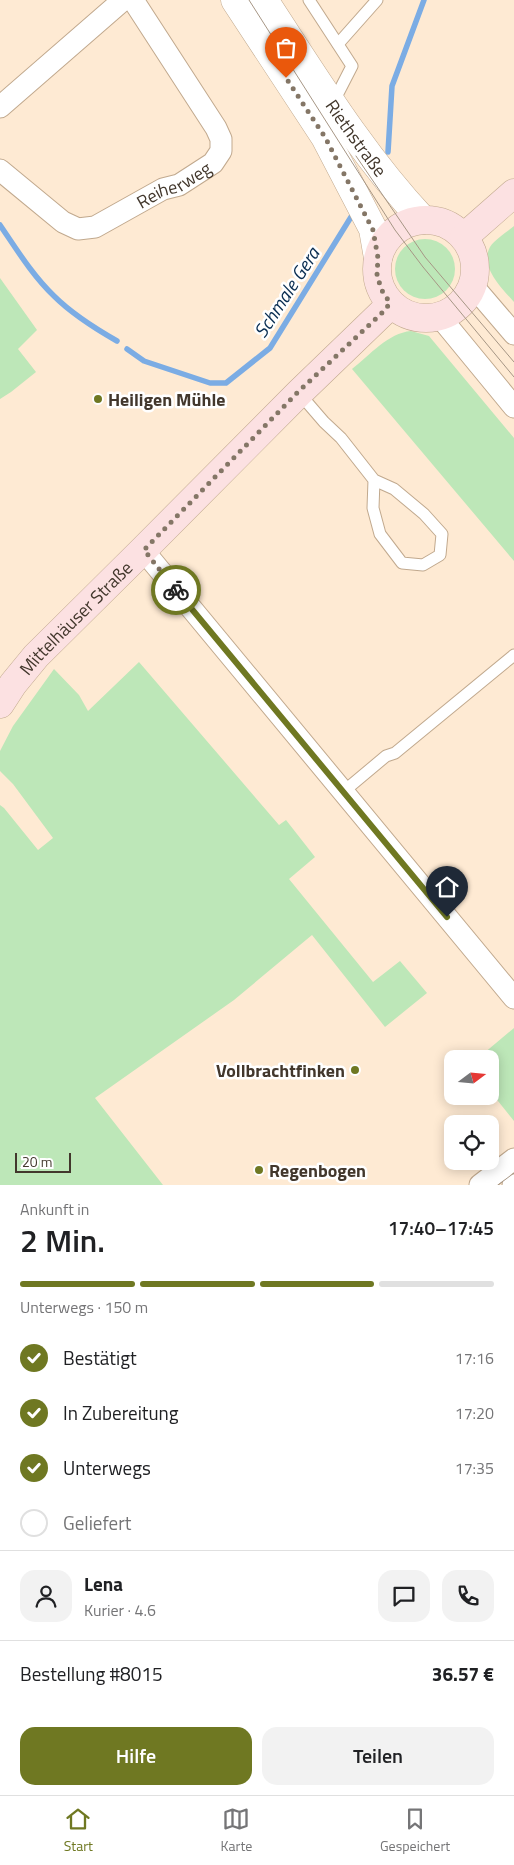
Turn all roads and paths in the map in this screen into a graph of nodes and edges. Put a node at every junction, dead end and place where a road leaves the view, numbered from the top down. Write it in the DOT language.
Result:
graph roads {
  1 [pos="123,0"];
  2 [pos="133,0"];
  3 [pos="235,0"];
  4 [pos="264,0"];
  5 [pos="309,0"];
  6 [pos="377,0"];
  7 [pos="338,44"];
  8 [pos="332,104"];
  9 [pos="0,106"];
  10 [pos="0,170"];
  11 [pos="514,193"];
  12 [pos="423,220"];
  13 [pos="464,237"];
  14 [pos="378,258"];
  15 [pos="473,286"];
  16 [pos="390,303"];
  17 [pos="440,317"];
  18 [pos="514,334"];
  19 [pos="298,392"];
  20 [pos="514,407"];
  21 [pos="374,480"];
  22 [pos="144,550"];
  23 [pos="514,655"];
  24 [pos="0,704"];
  25 [pos="343,792"];
  26 [pos="514,998"];
  27 [pos="514,1159"];
  28 [pos="480,1185"];
  1 -- 9 [label="street"];
  2 -- 10 [label="street, Reiherweg"];
  3 -- 14 [label="street, Riethstraße"];
  4 -- 8 [label="street, Riethstraße"];
  5 -- 7 [label="lane"];
  6 -- 7 [label="lane"];
  7 -- 8 [label="lane"];
  8 -- 12 [label="street, Riethstraße"];
  11 -- 13 [label="main road"];
  12 -- 13 [label="main road"];
  12 -- 14 [label="main road"];
  13 -- 15 [label="main road"];
  14 -- 16 [label="main road"];
  15 -- 17 [label="main road"];
  15 -- 18 [label="street"];
  16 -- 17 [label="main road"];
  16 -- 19 [label="main road, Mittelhäuser Straße"];
  17 -- 20 [label="street"];
  19 -- 21 [label="lane"];
  19 -- 22 [label="main road, Mittelhäuser Straße"];
  21 -- 21 [label="lane"];
  22 -- 24 [label="main road, Mittelhäuser Straße"];
  22 -- 25 [label="street"];
  23 -- 25 [label="lane"];
  25 -- 26 [label="street"];
  27 -- 28 [label="street"];
}
